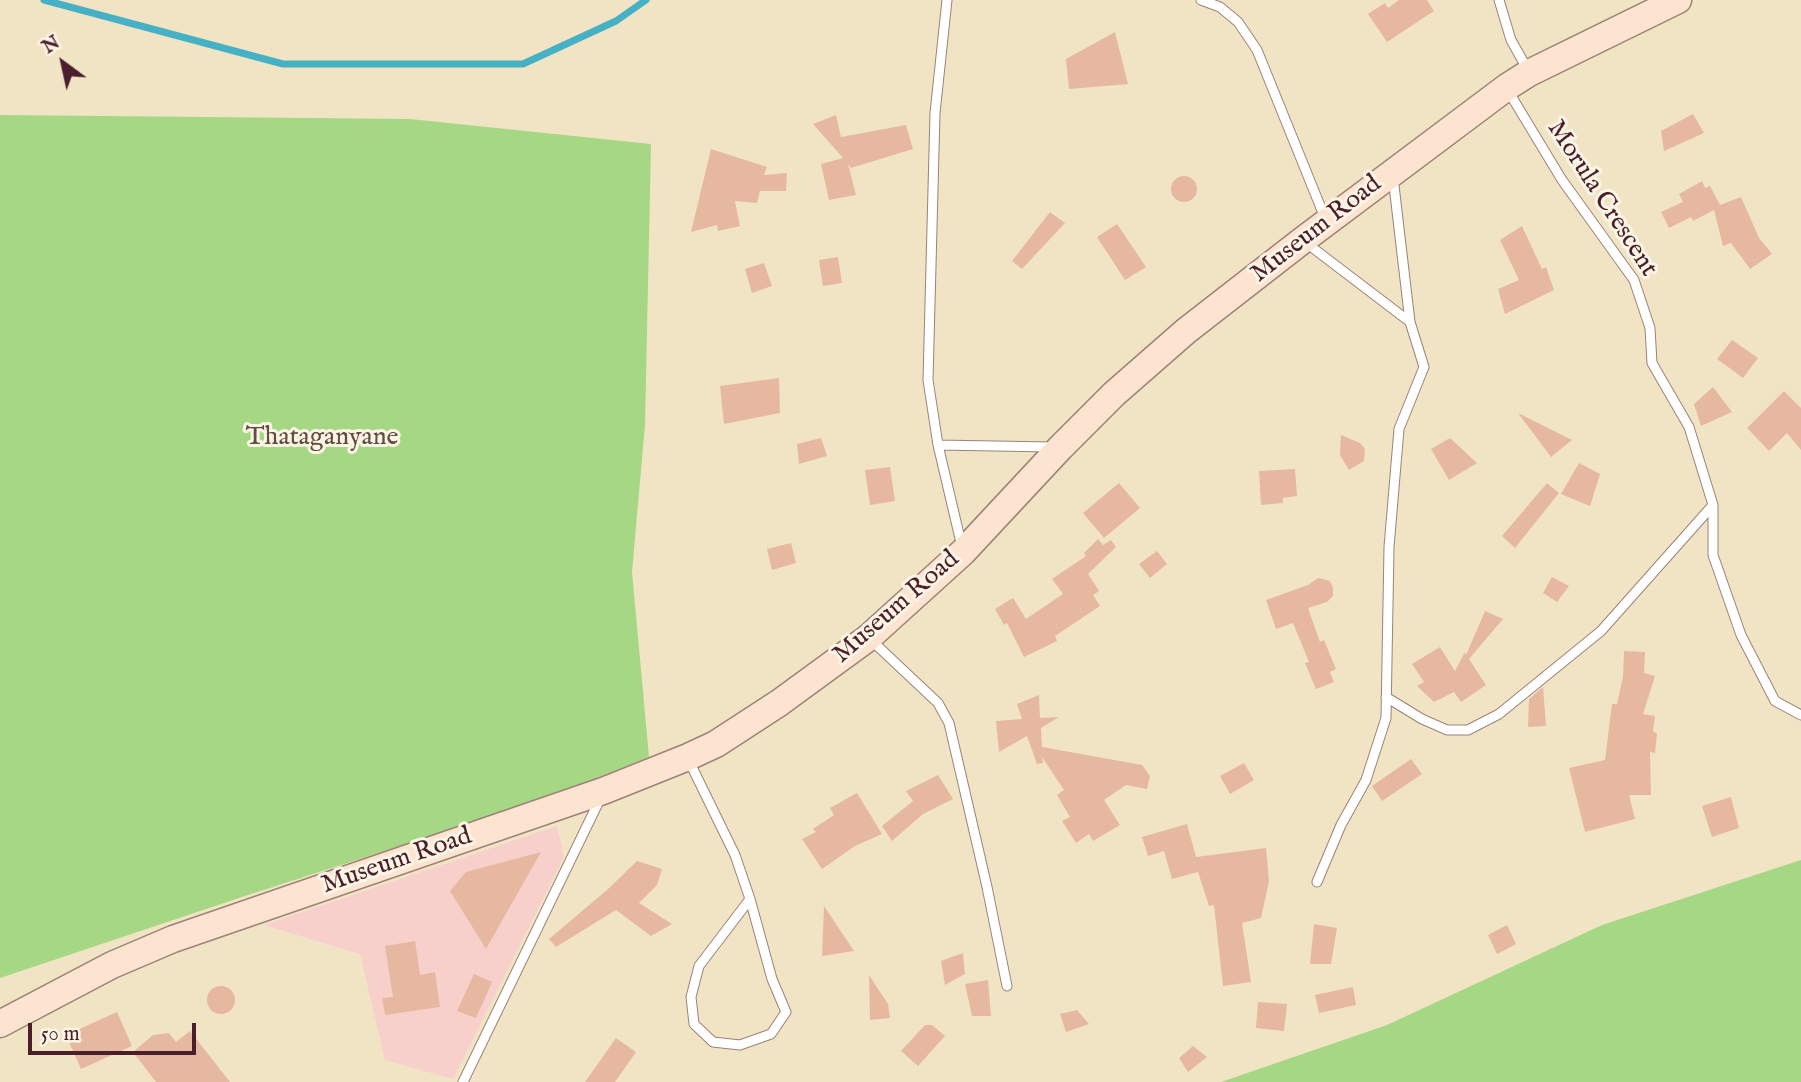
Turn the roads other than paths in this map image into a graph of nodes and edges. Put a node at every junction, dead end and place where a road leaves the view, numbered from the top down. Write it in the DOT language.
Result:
graph roads {
  1 [pos="947,0"];
  2 [pos="1201,0"];
  3 [pos="1499,0"];
  4 [pos="1678,0"];
  5 [pos="1529,73"];
  6 [pos="1507,87"];
  7 [pos="1393,172"];
  8 [pos="1327,223"];
  9 [pos="1303,240"];
  10 [pos="1410,322"];
  11 [pos="938,445"];
  12 [pos="1060,448"];
  13 [pos="1713,505"];
  14 [pos="963,552"];
  15 [pos="868,638"];
  16 [pos="1386,697"];
  17 [pos="1801,715"];
  18 [pos="688,757"];
  19 [pos="603,791"];
  20 [pos="1317,882"];
  21 [pos="750,899"];
  22 [pos="1007,986"];
  23 [pos="0,1024"];
  24 [pos="463,1082"];
  1 -- 11 [label="lane"];
  2 -- 8 [label="lane"];
  3 -- 5 [label="lane"];
  4 -- 5 [label="street, Museum Road"];
  5 -- 6 [label="street, Museum Road"];
  6 -- 7 [label="street, Museum Road"];
  6 -- 13 [label="lane, Morula Crescent"];
  7 -- 8 [label="street, Museum Road"];
  7 -- 10 [label="lane"];
  8 -- 9 [label="street, Museum Road"];
  9 -- 10 [label="lane"];
  9 -- 12 [label="street, Museum Road"];
  10 -- 16 [label="lane"];
  11 -- 12 [label="lane"];
  11 -- 14 [label="lane"];
  12 -- 14 [label="street, Museum Road"];
  13 -- 16 [label="lane"];
  13 -- 17 [label="lane, Morula Crescent"];
  14 -- 15 [label="street, Museum Road"];
  15 -- 18 [label="street, Museum Road"];
  15 -- 22 [label="lane"];
  16 -- 20 [label="lane"];
  18 -- 19 [label="street, Museum Road"];
  18 -- 21 [label="lane"];
  19 -- 23 [label="street, Museum Road"];
  19 -- 24 [label="lane"];
  21 -- 21 [label="lane"];
}
